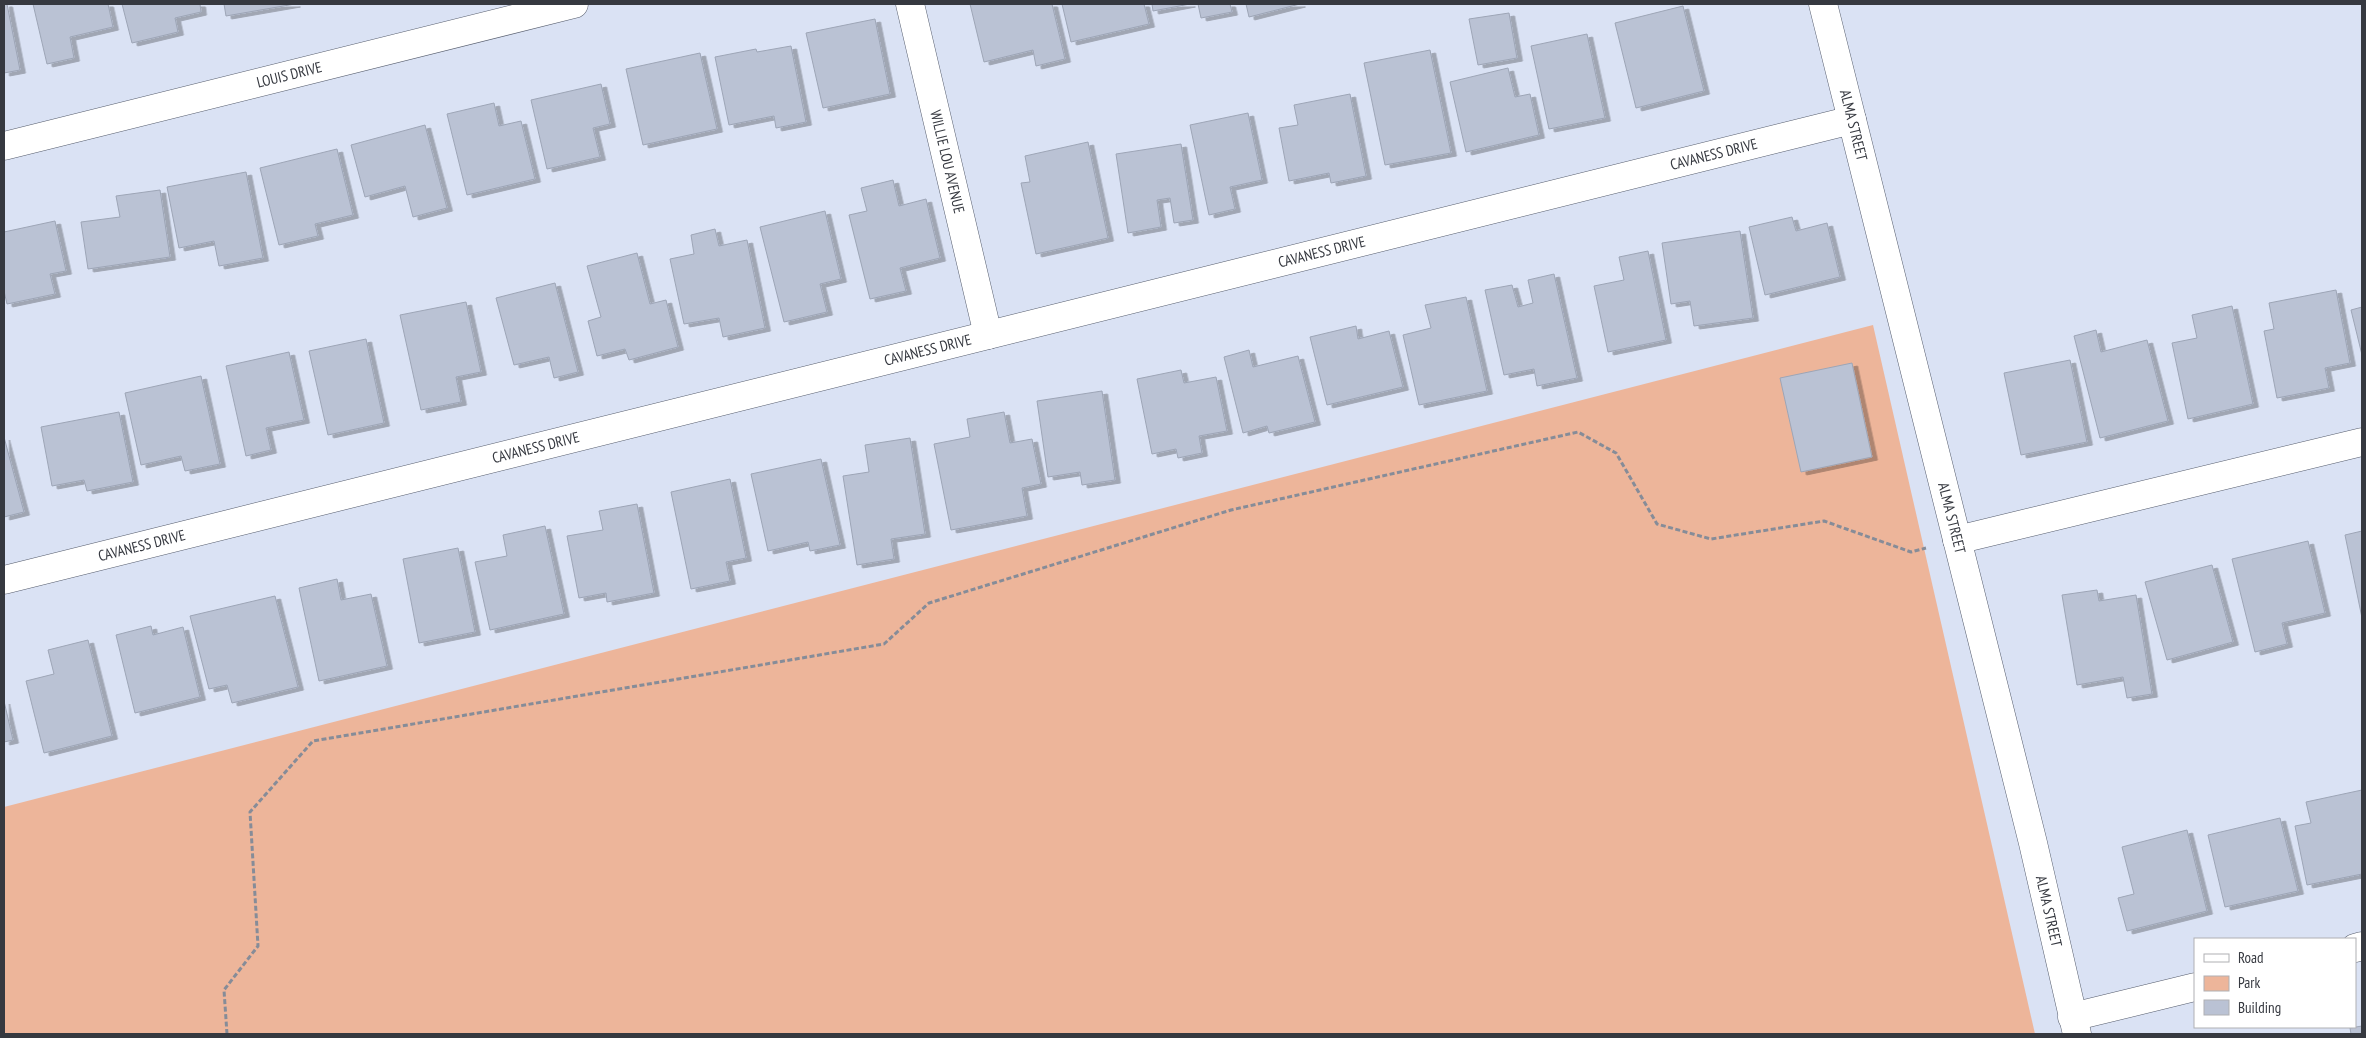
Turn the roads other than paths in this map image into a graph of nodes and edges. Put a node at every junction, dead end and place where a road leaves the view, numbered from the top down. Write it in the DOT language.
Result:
graph roads {
  1 [pos="574,4"];
  2 [pos="910,4"];
  3 [pos="1823,4"];
  4 [pos="1852,120"];
  5 [pos="4,146"];
  6 [pos="986,328"];
  7 [pos="2362,442"];
  8 [pos="1957,540"];
  9 [pos="4,580"];
  10 [pos="2194,987"];
  11 [pos="2075,1025"];
  1 -- 5 [label="street, LOUIS DRIVE"];
  2 -- 6 [label="street, WILLIE LOU AVENUE"];
  3 -- 4 [label="street, ALMA STREET"];
  4 -- 6 [label="street, CAVANESS DRIVE"];
  4 -- 8 [label="street, ALMA STREET"];
  6 -- 9 [label="street, CAVANESS DRIVE"];
  7 -- 8 [label="street"];
  8 -- 11 [label="street, ALMA STREET"];
  10 -- 11 [label="street"];
}
